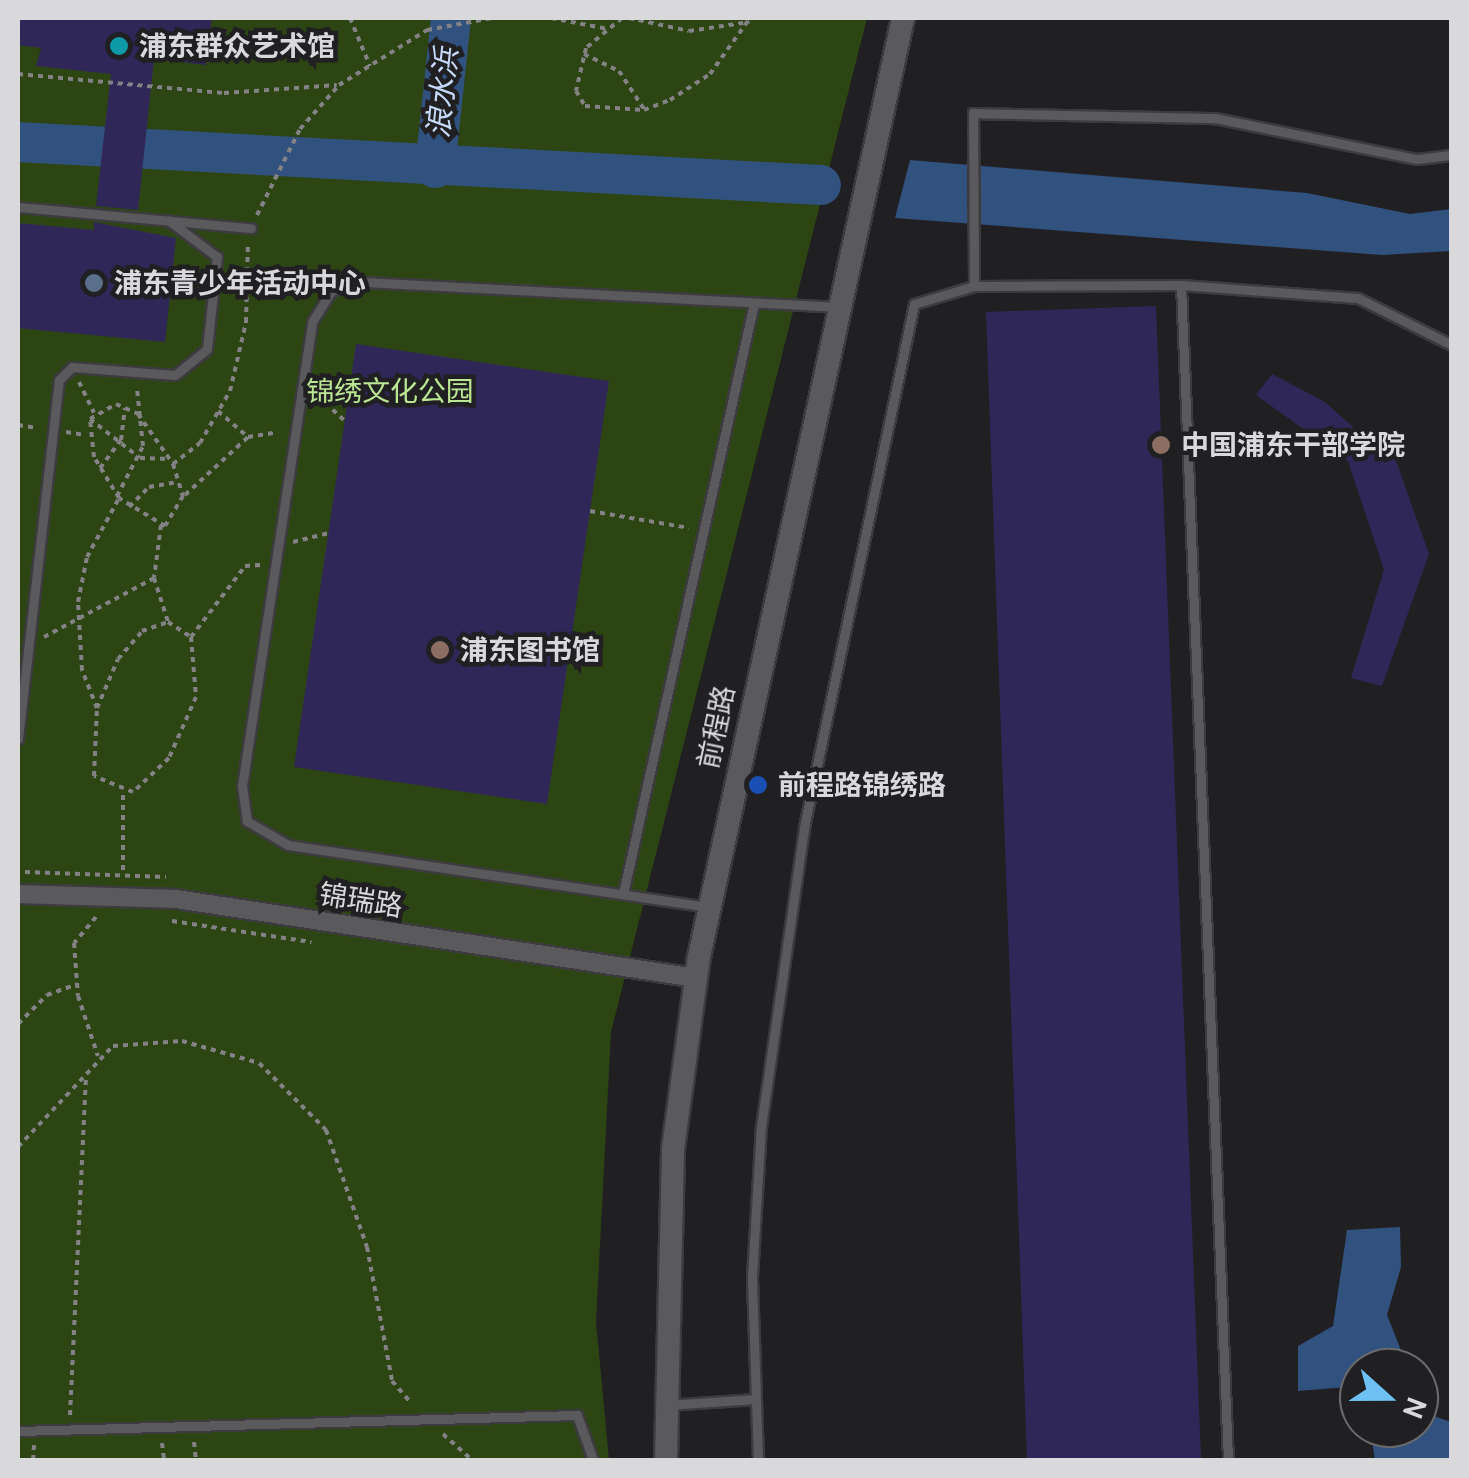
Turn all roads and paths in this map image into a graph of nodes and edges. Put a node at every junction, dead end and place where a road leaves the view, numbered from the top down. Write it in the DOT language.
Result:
graph roads {
  1 [pos="350,18"];
  2 [pos="492,18"];
  3 [pos="551,18"];
  4 [pos="626,18"];
  5 [pos="903,18"];
  6 [pos="749,20"];
  7 [pos="608,29"];
  8 [pos="584,54"];
  9 [pos="370,66"];
  10 [pos="18,74"];
  11 [pos="339,85"];
  12 [pos="644,110"];
  13 [pos="1452,155"];
  14 [pos="18,207"];
  15 [pos="168,220"];
  16 [pos="251,228"];
  17 [pos="1181,285"];
  18 [pos="974,286"];
  19 [pos="754,303"];
  20 [pos="840,307"];
  21 [pos="1452,346"];
  22 [pos="72,368"];
  23 [pos="137,372"];
  24 [pos="303,382"];
  25 [pos="124,408"];
  26 [pos="218,410"];
  27 [pos="94,413"];
  28 [pos="138,414"];
  29 [pos="90,419"];
  30 [pos="344,420"];
  31 [pos="296,429"];
  32 [pos="248,437"];
  33 [pos="118,445"];
  34 [pos="140,458"];
  35 [pos="171,461"];
  36 [pos="100,468"];
  37 [pos="178,482"];
  38 [pos="183,496"];
  39 [pos="118,497"];
  40 [pos="129,507"];
  41 [pos="590,511"];
  42 [pos="161,524"];
  43 [pos="704,530"];
  44 [pos="328,533"];
  45 [pos="278,546"];
  46 [pos="276,565"];
  47 [pos="154,578"];
  48 [pos="78,619"];
  49 [pos="168,622"];
  50 [pos="192,637"];
  51 [pos="31,643"];
  52 [pos="96,708"];
  53 [pos="18,740"];
  54 [pos="123,795"];
  55 [pos="123,873"];
  56 [pos="18,894"];
  57 [pos="622,894"];
  58 [pos="708,907"];
  59 [pos="80,914"];
  60 [pos="99,914"];
  61 [pos="117,915"];
  62 [pos="154,918"];
  63 [pos="330,944"];
  64 [pos="696,978"];
  65 [pos="77,984"];
  66 [pos="18,1024"];
  67 [pos="98,1057"];
  68 [pos="87,1071"];
  69 [pos="18,1147"];
  70 [pos="755,1399"];
  71 [pos="664,1406"];
  72 [pos="427,1418"];
  73 [pos="192,1428"];
  74 [pos="69,1430"];
  75 [pos="18,1431"];
  76 [pos="196,1460"];
  77 [pos="472,1460"];
  78 [pos="594,1460"];
  79 [pos="666,1460"];
  80 [pos="758,1460"];
  81 [pos="1228,1460"];
  1 -- 9 [label="path"];
  2 -- 9 [label="path"];
  3 -- 7 [label="path"];
  4 -- 6 [label="path"];
  4 -- 7 [label="path"];
  5 -- 20 [label="street, 前程路"];
  6 -- 12 [label="path"];
  7 -- 8 [label="path"];
  8 -- 12 [label="path"];
  8 -- 12 [label="path"];
  9 -- 11 [label="path"];
  10 -- 11 [label="path"];
  11 -- 16 [label="path"];
  13 -- 18 [label="lane"];
  14 -- 15 [label="lane"];
  15 -- 16 [label="lane"];
  15 -- 23 [label="lane"];
  16 -- 26 [label="path"];
  17 -- 18 [label="lane"];
  17 -- 21 [label="lane"];
  17 -- 81 [label="lane"];
  18 -- 70 [label="lane"];
  19 -- 20 [label="lane"];
  19 -- 24 [label="lane"];
  19 -- 43 [label="lane"];
  20 -- 58 [label="street, 前程路"];
  22 -- 23 [label="lane"];
  22 -- 27 [label="path"];
  22 -- 51 [label="lane"];
  23 -- 28 [label="path"];
  24 -- 30 [label="path"];
  24 -- 31 [label="lane"];
  25 -- 27 [label="path"];
  25 -- 28 [label="path"];
  25 -- 33 [label="path"];
  26 -- 32 [label="path"];
  26 -- 35 [label="path"];
  27 -- 29 [label="path"];
  28 -- 34 [label="path"];
  28 -- 35 [label="path"];
  29 -- 33 [label="path"];
  29 -- 36 [label="path"];
  31 -- 32 [label="path"];
  31 -- 45 [label="lane"];
  32 -- 38 [label="path"];
  33 -- 34 [label="path"];
  33 -- 36 [label="path"];
  34 -- 35 [label="path"];
  34 -- 39 [label="path"];
  35 -- 37 [label="path"];
  36 -- 39 [label="path"];
  37 -- 38 [label="path"];
  37 -- 40 [label="path"];
  38 -- 42 [label="path"];
  39 -- 40 [label="path"];
  39 -- 48 [label="path"];
  40 -- 42 [label="path"];
  41 -- 43 [label="path"];
  42 -- 47 [label="path"];
  43 -- 57 [label="lane"];
  44 -- 45 [label="path"];
  45 -- 46 [label="lane"];
  46 -- 50 [label="path"];
  46 -- 57 [label="lane"];
  47 -- 48 [label="path"];
  47 -- 49 [label="path"];
  48 -- 51 [label="path"];
  48 -- 52 [label="path"];
  49 -- 50 [label="path"];
  49 -- 52 [label="path"];
  50 -- 54 [label="path"];
  51 -- 53 [label="lane"];
  52 -- 54 [label="path"];
  54 -- 55 [label="path"];
  56 -- 64 [label="street, 锦瑞路"];
  57 -- 58 [label="lane"];
  58 -- 64 [label="street, 前程路"];
  59 -- 60 [label="path"];
  60 -- 61 [label="path"];
  60 -- 65 [label="path"];
  62 -- 63 [label="path"];
  64 -- 71 [label="street, 前程路"];
  65 -- 66 [label="path"];
  65 -- 67 [label="path"];
  67 -- 68 [label="path"];
  67 -- 72 [label="path"];
  68 -- 69 [label="path"];
  68 -- 74 [label="path"];
  70 -- 71 [label="lane"];
  70 -- 80 [label="lane"];
  71 -- 79 [label="street, 前程路"];
  72 -- 73 [label="lane"];
  72 -- 77 [label="path"];
  72 -- 78 [label="lane"];
  73 -- 74 [label="lane"];
  73 -- 76 [label="path"];
  74 -- 75 [label="lane"];
}
